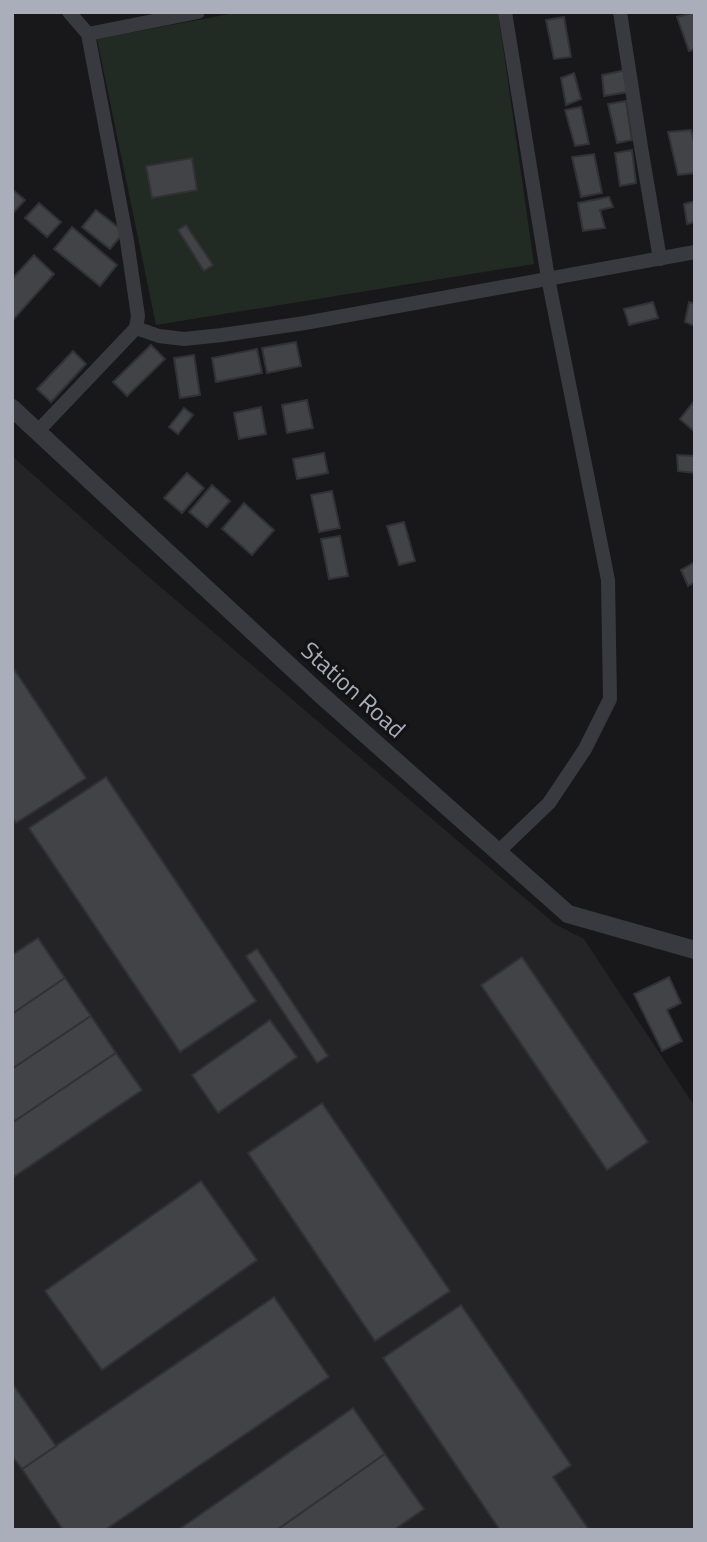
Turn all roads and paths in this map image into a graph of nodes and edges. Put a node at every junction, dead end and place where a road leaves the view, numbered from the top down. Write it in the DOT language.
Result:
graph roads {
  1 [pos="69,12"];
  2 [pos="198,12"];
  3 [pos="505,12"];
  4 [pos="620,12"];
  5 [pos="88,34"];
  6 [pos="695,252"];
  7 [pos="660,259"];
  8 [pos="548,278"];
  9 [pos="136,328"];
  10 [pos="12,408"];
  11 [pos="38,431"];
  12 [pos="498,852"];
  13 [pos="695,950"];
  1 -- 5 [label="street"];
  2 -- 5 [label="street"];
  3 -- 8 [label="street"];
  4 -- 7 [label="street"];
  5 -- 9 [label="street"];
  6 -- 7 [label="street"];
  7 -- 8 [label="street"];
  8 -- 9 [label="street"];
  8 -- 12 [label="street"];
  9 -- 11 [label="street"];
  10 -- 11 [label="street, Station Road"];
  11 -- 12 [label="street, Station Road"];
  12 -- 13 [label="street, Station Road"];
}
